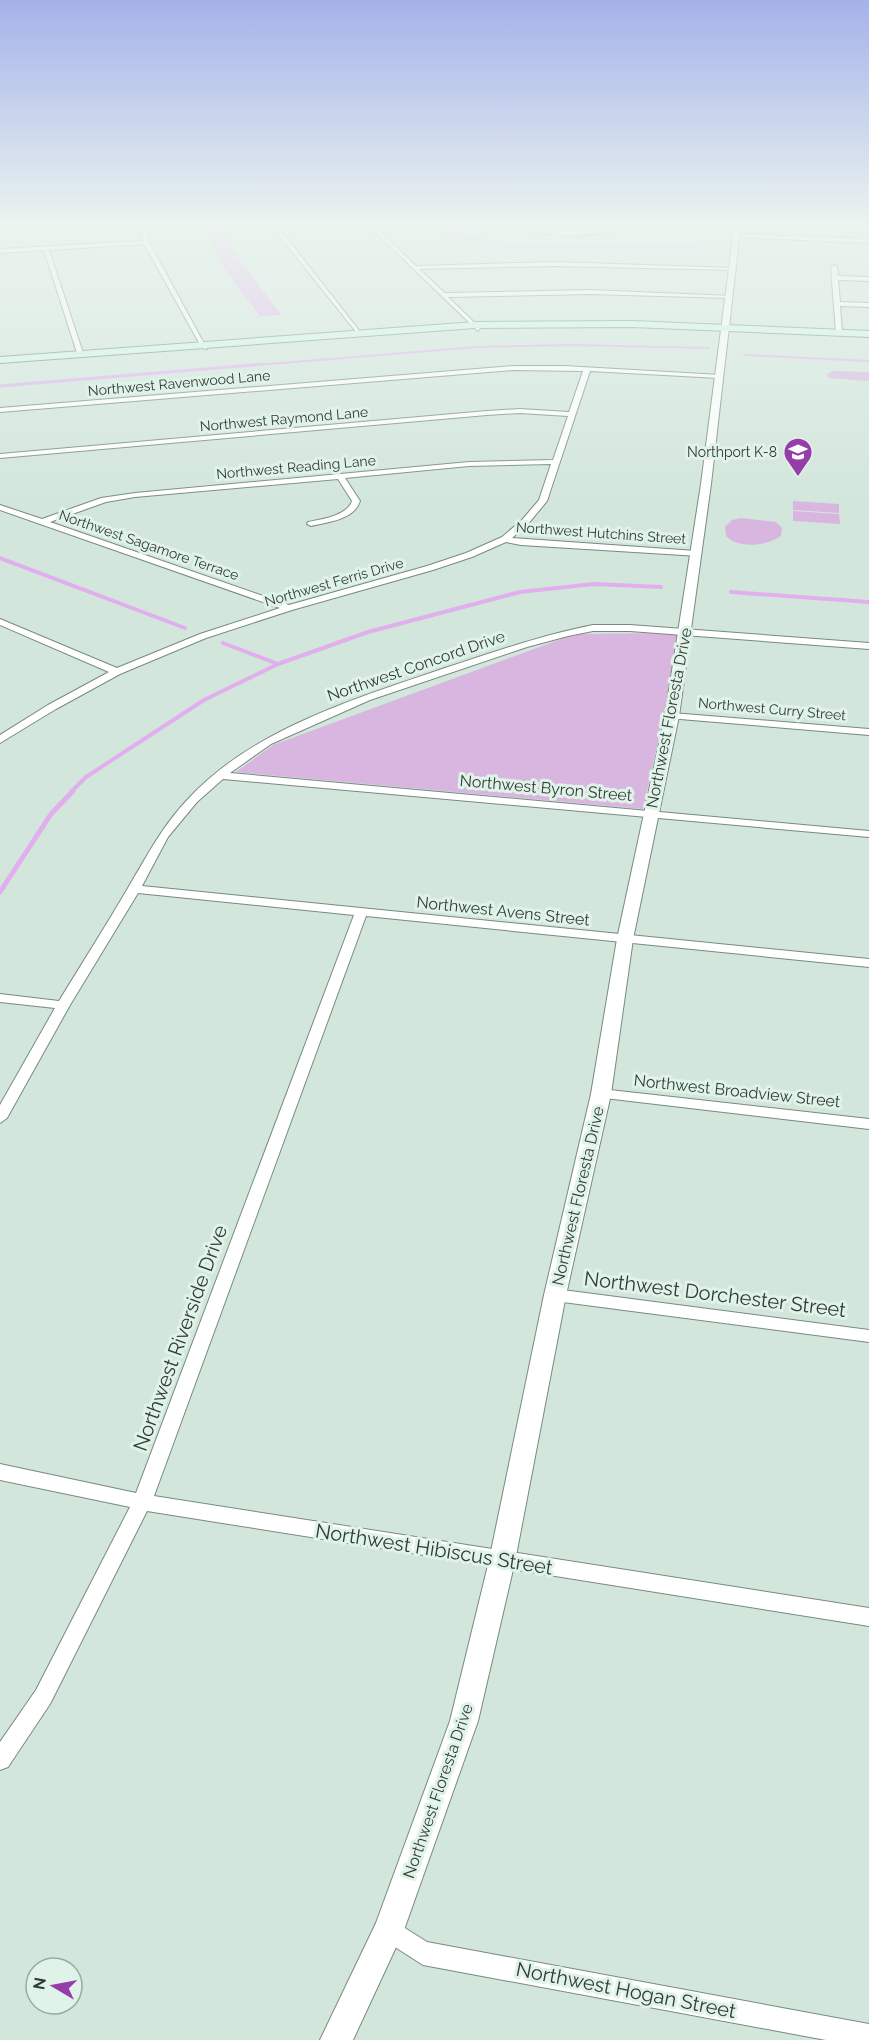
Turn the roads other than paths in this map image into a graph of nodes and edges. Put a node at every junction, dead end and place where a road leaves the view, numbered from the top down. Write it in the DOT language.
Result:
graph roads {
  1 [pos="68,317"];
  2 [pos="188,317"];
  3 [pos="346,317"];
  4 [pos="467,317"];
  5 [pos="727,317"];
  6 [pos="838,317"];
  7 [pos="477,327"];
  8 [pos="725,330"];
  9 [pos="358,332"];
  10 [pos="839,333"];
  11 [pos="869,336"];
  12 [pos="204,346"];
  13 [pos="80,353"];
  14 [pos="0,362"];
  15 [pos="587,369"];
  16 [pos="719,376"];
  17 [pos="0,410"];
  18 [pos="571,414"];
  19 [pos="0,456"];
  20 [pos="556,462"];
  21 [pos="340,476"];
  22 [pos="0,507"];
  23 [pos="42,522"];
  24 [pos="311,524"];
  25 [pos="505,538"];
  26 [pos="696,554"];
  27 [pos="289,608"];
  28 [pos="0,622"];
  29 [pos="686,633"];
  30 [pos="869,646"];
  31 [pos="117,672"];
  32 [pos="672,716"];
  33 [pos="869,732"];
  34 [pos="0,740"];
  35 [pos="220,775"];
  36 [pos="650,814"];
  37 [pos="869,834"];
  38 [pos="134,890"];
  39 [pos="361,913"];
  40 [pos="625,939"];
  41 [pos="869,963"];
  42 [pos="0,998"];
  43 [pos="63,1005"];
  44 [pos="601,1094"];
  45 [pos="0,1118"];
  46 [pos="869,1124"];
  47 [pos="555,1295"];
  48 [pos="869,1336"];
  49 [pos="0,1472"];
  50 [pos="142,1502"];
  51 [pos="502,1561"];
  52 [pos="869,1617"];
  53 [pos="0,1760"];
  54 [pos="389,1930"];
  55 [pos="869,2036"];
  56 [pos="336,2040"];
  1 -- 13 [label="street"];
  2 -- 12 [label="street"];
  3 -- 9 [label="street"];
  4 -- 7 [label="street"];
  5 -- 8 [label="street, Northwest Floresta Drive"];
  6 -- 10 [label="street"];
  7 -- 8 [label="main road"];
  7 -- 9 [label="main road"];
  7 -- 12 [label="main road"];
  8 -- 10 [label="main road"];
  8 -- 11 [label="main road"];
  8 -- 16 [label="street, Northwest Floresta Drive"];
  9 -- 12 [label="main road"];
  10 -- 11 [label="main road"];
  12 -- 13 [label="main road"];
  12 -- 14 [label="main road"];
  13 -- 14 [label="main road"];
  15 -- 16 [label="street, Northwest Ravenwood Lane"];
  15 -- 17 [label="street, Northwest Ravenwood Lane"];
  15 -- 18 [label="street, Northwest Ferris Drive"];
  16 -- 26 [label="street, Northwest Floresta Drive"];
  18 -- 19 [label="street, Northwest Raymond Lane"];
  18 -- 20 [label="street, Northwest Ferris Drive"];
  20 -- 21 [label="street, Northwest Reading Lane"];
  20 -- 25 [label="street, Northwest Ferris Drive"];
  21 -- 23 [label="street, Northwest Reading Lane"];
  21 -- 24 [label="street"];
  22 -- 23 [label="street, Northwest Sagamore Terrace"];
  23 -- 27 [label="street, Northwest Sagamore Terrace"];
  25 -- 26 [label="street, Northwest Hutchins Street"];
  25 -- 27 [label="street, Northwest Ferris Drive"];
  26 -- 29 [label="street, Northwest Floresta Drive"];
  27 -- 31 [label="street, Northwest Ferris Drive"];
  28 -- 31 [label="street"];
  29 -- 30 [label="street, Northwest Concord Drive"];
  29 -- 32 [label="street, Northwest Floresta Drive"];
  29 -- 35 [label="street, Northwest Concord Drive"];
  31 -- 34 [label="street, Northwest Ferris Drive"];
  32 -- 33 [label="street, Northwest Curry Street"];
  32 -- 36 [label="street, Northwest Floresta Drive"];
  35 -- 36 [label="street, Northwest Byron Street"];
  35 -- 38 [label="street, Northwest Concord Drive"];
  36 -- 37 [label="street, Northwest Byron Street"];
  36 -- 40 [label="street, Northwest Floresta Drive"];
  38 -- 39 [label="street, Northwest Avens Street"];
  38 -- 43 [label="street, Northwest Concord Drive"];
  39 -- 40 [label="street, Northwest Avens Street"];
  39 -- 50 [label="street, Northwest Riverside Drive"];
  40 -- 41 [label="street, Northwest Avens Street"];
  40 -- 44 [label="street, Northwest Floresta Drive"];
  42 -- 43 [label="street"];
  43 -- 45 [label="street, Northwest Concord Drive"];
  44 -- 46 [label="street, Northwest Broadview Street"];
  44 -- 47 [label="street, Northwest Floresta Drive"];
  47 -- 48 [label="street, Northwest Dorchester Street"];
  47 -- 51 [label="street, Northwest Floresta Drive"];
  49 -- 50 [label="street, Northwest Hibiscus Street"];
  50 -- 51 [label="street, Northwest Hibiscus Street"];
  50 -- 53 [label="street, Northwest Riverside Drive"];
  51 -- 52 [label="street, Northwest Hibiscus Street"];
  51 -- 54 [label="street, Northwest Floresta Drive"];
  54 -- 55 [label="street, Northwest Hogan Street"];
  54 -- 56 [label="street, Northwest Floresta Drive"];
}
